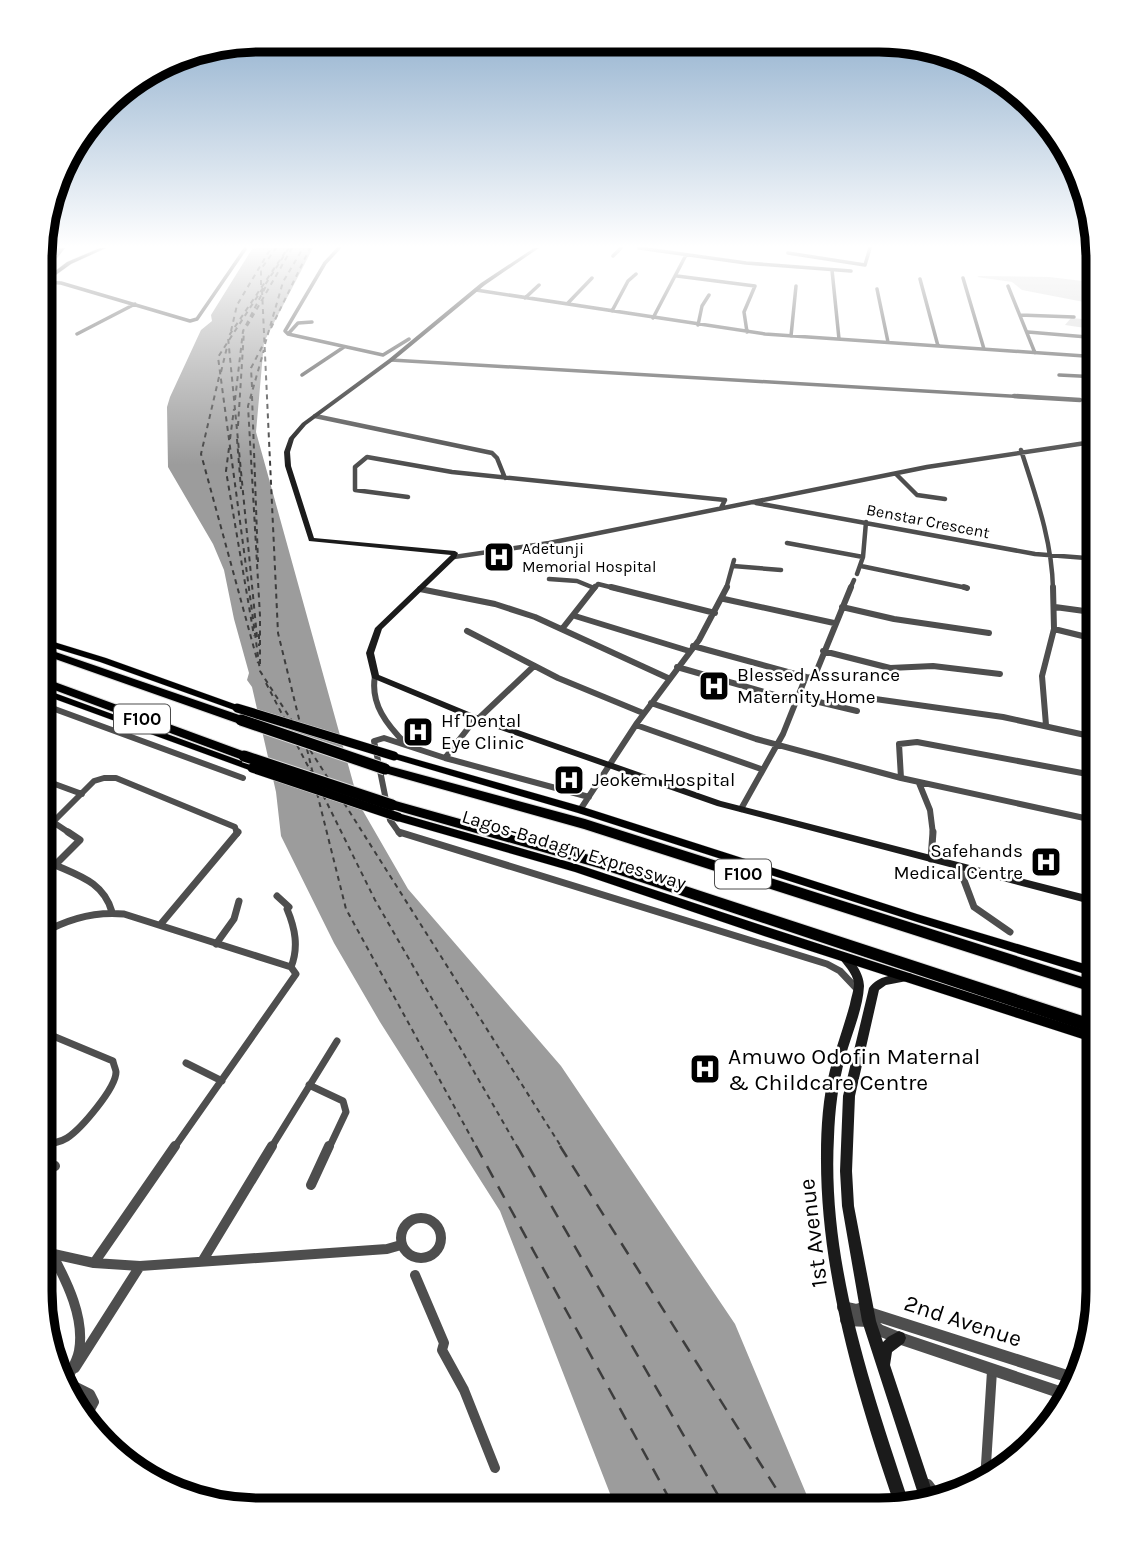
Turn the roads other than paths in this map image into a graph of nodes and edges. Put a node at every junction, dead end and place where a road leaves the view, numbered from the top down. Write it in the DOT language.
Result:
graph roads {
  1 [pos="103,320"];
  2 [pos="291,320"];
  3 [pos="439,320"];
  4 [pos="668,320"];
  5 [pos="699,320"];
  6 [pos="745,320"];
  7 [pos="793,320"];
  8 [pos="837,320"];
  9 [pos="884,320"];
  10 [pos="931,320"];
  11 [pos="976,320"];
  12 [pos="1023,320"];
  13 [pos="312,322"];
  14 [pos="698,325"];
  15 [pos="747,332"];
  16 [pos="1028,332"];
  17 [pos="77,334"];
  18 [pos="288,334"];
  19 [pos="791,336"];
  20 [pos="1086,337"];
  21 [pos="408,339"];
  22 [pos="839,339"];
  23 [pos="888,342"];
  24 [pos="344,346"];
  25 [pos="938,346"];
  26 [pos="984,349"];
  27 [pos="1035,352"];
  28 [pos="1086,355"];
  29 [pos="391,360"];
  30 [pos="302,375"];
  31 [pos="1059,375"];
  32 [pos="1086,376"];
  33 [pos="1080,400"];
  34 [pos="314,416"];
  35 [pos="1086,442"];
  36 [pos="1021,450"];
  37 [pos="896,474"];
  38 [pos="505,478"];
  39 [pos="408,496"];
  40 [pos="945,499"];
  41 [pos="754,503"];
  42 [pos="721,508"];
  43 [pos="866,522"];
  44 [pos="788,543"];
  45 [pos="1052,556"];
  46 [pos="454,557"];
  47 [pos="863,557"];
  48 [pos="1086,558"];
  49 [pos="861,566"];
  50 [pos="781,570"];
  51 [pos="549,579"];
  52 [pos="594,588"];
  53 [pos="967,588"];
  54 [pos="420,589"];
  55 [pos="724,599"];
  56 [pos="842,607"];
  57 [pos="1055,607"];
  58 [pos="1086,611"];
  59 [pos="715,613"];
  60 [pos="575,616"];
  61 [pos="834,623"];
  62 [pos="562,629"];
  63 [pos="1054,629"];
  64 [pos="467,631"];
  65 [pos="989,633"];
  66 [pos="1086,637"];
  67 [pos="52,644"];
  68 [pos="691,648"];
  69 [pos="823,651"];
  70 [pos="52,654"];
  71 [pos="534,666"];
  72 [pos="677,667"];
  73 [pos="1000,674"];
  74 [pos="375,677"];
  75 [pos="806,677"];
  76 [pos="668,678"];
  77 [pos="52,685"];
  78 [pos="52,695"];
  79 [pos="862,697"];
  80 [pos="797,699"];
  81 [pos="651,703"];
  82 [pos="52,708"];
  83 [pos="857,711"];
  84 [pos="643,713"];
  85 [pos="239,714"];
  86 [pos="477,718"];
  87 [pos="636,725"];
  88 [pos="1046,726"];
  89 [pos="1086,735"];
  90 [pos="777,745"];
  91 [pos="408,746"];
  92 [pos="445,758"];
  93 [pos="609,766"];
  94 [pos="761,769"];
  95 [pos="1086,773"];
  96 [pos="243,778"];
  97 [pos="901,778"];
  98 [pos="52,783"];
  99 [pos="919,783"];
  100 [pos="82,794"];
  101 [pos="589,797"];
  102 [pos="580,810"];
  103 [pos="741,810"];
  104 [pos="395,811"];
  105 [pos="1086,818"];
  106 [pos="53,822"];
  107 [pos="930,859"];
  108 [pos="52,864"];
  109 [pos="55,865"];
  110 [pos="958,867"];
  111 [pos="277,896"];
  112 [pos="1086,899"];
  113 [pos="239,901"];
  114 [pos="112,912"];
  115 [pos="160,925"];
  116 [pos="52,929"];
  117 [pos="1010,932"];
  118 [pos="216,944"];
  119 [pos="843,956"];
  120 [pos="291,967"];
  121 [pos="1086,969"];
  122 [pos="909,977"];
  123 [pos="1086,984"];
  124 [pos="858,990"];
  125 [pos="1086,1024"];
  126 [pos="1086,1035"];
  127 [pos="52,1037"];
  128 [pos="337,1041"];
  129 [pos="186,1063"];
  130 [pos="222,1081"];
  131 [pos="309,1086"];
  132 [pos="52,1142"];
  133 [pos="52,1166"];
  134 [pos="55,1166"];
  135 [pos="311,1185"];
  136 [pos="401,1245"];
  137 [pos="52,1254"];
  138 [pos="203,1261"];
  139 [pos="94,1263"];
  140 [pos="140,1266"];
  141 [pos="415,1275"];
  142 [pos="845,1313"];
  143 [pos="868,1314"];
  144 [pos="899,1338"];
  145 [pos="886,1370"];
  146 [pos="992,1371"];
  147 [pos="70,1373"];
  148 [pos="71,1376"];
  149 [pos="1068,1376"];
  150 [pos="78,1390"];
  151 [pos="1059,1392"];
  152 [pos="90,1410"];
  153 [pos="495,1468"];
  154 [pos="986,1468"];
  155 [pos="919,1473"];
  156 [pos="933,1491"];
  157 [pos="926,1492"];
  158 [pos="899,1497"];
  1 -- 17 [label="street"];
  2 -- 18 [label="street"];
  3 -- 29 [label="main road"];
  4 -- 14 [label="street"];
  5 -- 14 [label="street"];
  6 -- 15 [label="street"];
  7 -- 19 [label="street"];
  8 -- 22 [label="street"];
  9 -- 23 [label="street"];
  10 -- 25 [label="street"];
  11 -- 26 [label="street"];
  12 -- 16 [label="street"];
  13 -- 18 [label="street"];
  14 -- 15 [label="street"];
  15 -- 19 [label="street"];
  16 -- 20 [label="street"];
  16 -- 27 [label="street"];
  18 -- 24 [label="street"];
  19 -- 22 [label="street"];
  21 -- 24 [label="street"];
  22 -- 23 [label="street"];
  23 -- 25 [label="street"];
  24 -- 30 [label="street"];
  25 -- 26 [label="street"];
  26 -- 27 [label="street"];
  27 -- 28 [label="street"];
  29 -- 33 [label="street"];
  29 -- 34 [label="main road"];
  31 -- 32 [label="street"];
  34 -- 38 [label="street"];
  34 -- 46 [label="main road"];
  35 -- 36 [label="street"];
  36 -- 37 [label="street"];
  36 -- 45 [label="street"];
  37 -- 40 [label="street"];
  37 -- 41 [label="street"];
  38 -- 39 [label="street"];
  38 -- 42 [label="street"];
  41 -- 42 [label="street"];
  41 -- 43 [label="street, Benstar Crescent"];
  42 -- 46 [label="street"];
  43 -- 45 [label="street, Benstar Crescent"];
  43 -- 47 [label="street"];
  44 -- 47 [label="street"];
  45 -- 48 [label="street, Benstar Crescent"];
  45 -- 57 [label="street"];
  46 -- 54 [label="main road"];
  47 -- 49 [label="street"];
  49 -- 53 [label="street"];
  49 -- 56 [label="street"];
  50 -- 55 [label="street"];
  51 -- 52 [label="street"];
  52 -- 59 [label="street"];
  52 -- 60 [label="street"];
  54 -- 62 [label="street"];
  54 -- 74 [label="main road"];
  55 -- 59 [label="street"];
  55 -- 61 [label="street"];
  56 -- 61 [label="street"];
  56 -- 65 [label="street"];
  57 -- 58 [label="street"];
  57 -- 63 [label="street"];
  59 -- 68 [label="street"];
  60 -- 62 [label="street"];
  60 -- 68 [label="street"];
  61 -- 69 [label="street"];
  62 -- 76 [label="street"];
  63 -- 66 [label="street"];
  63 -- 88 [label="street"];
  64 -- 71 [label="street"];
  67 -- 85 [label="main road, Lagos-Badagry Expressway"];
  68 -- 72 [label="street"];
  68 -- 75 [label="street"];
  69 -- 73 [label="street"];
  69 -- 75 [label="street"];
  70 -- 85 [label="highway, Lagos-Badagry Expressway / F100"];
  71 -- 84 [label="street"];
  71 -- 86 [label="street"];
  72 -- 76 [label="street"];
  72 -- 80 [label="street"];
  74 -- 86 [label="main road"];
  74 -- 91 [label="street"];
  75 -- 80 [label="street"];
  76 -- 81 [label="street"];
  77 -- 104 [label="highway, Lagos-Badagry Expressway / F100, bridge"];
  78 -- 104 [label="main road, Lagos-Badagry Expressway, bridge"];
  79 -- 88 [label="street"];
  80 -- 83 [label="street"];
  80 -- 90 [label="street"];
  81 -- 84 [label="street"];
  81 -- 90 [label="street"];
  82 -- 96 [label="street"];
  84 -- 87 [label="street"];
  85 -- 102 [label="main road, Lagos-Badagry Expressway, bridge"];
  85 -- 123 [label="highway, Lagos-Badagry Expressway / F100, bridge"];
  86 -- 92 [label="street"];
  86 -- 93 [label="main road"];
  87 -- 93 [label="street"];
  87 -- 94 [label="street"];
  88 -- 89 [label="street"];
  90 -- 94 [label="street"];
  90 -- 97 [label="street"];
  91 -- 92 [label="street"];
  91 -- 124 [label="street"];
  92 -- 101 [label="street"];
  93 -- 101 [label="street"];
  93 -- 103 [label="main road"];
  94 -- 103 [label="street"];
  95 -- 97 [label="street"];
  97 -- 99 [label="street"];
  98 -- 100 [label="street"];
  99 -- 105 [label="street"];
  99 -- 107 [label="street"];
  100 -- 106 [label="street"];
  100 -- 115 [label="street"];
  101 -- 102 [label="street"];
  102 -- 121 [label="main road, Lagos-Badagry Expressway"];
  103 -- 107 [label="main road"];
  104 -- 119 [label="main road, Lagos-Badagry Expressway"];
  104 -- 125 [label="highway, Lagos-Badagry Expressway / F100"];
  106 -- 109 [label="street"];
  107 -- 110 [label="main road"];
  108 -- 109 [label="street"];
  109 -- 114 [label="street"];
  110 -- 112 [label="main road"];
  110 -- 117 [label="street"];
  111 -- 120 [label="street"];
  113 -- 118 [label="street"];
  114 -- 115 [label="street"];
  114 -- 116 [label="street"];
  115 -- 118 [label="street"];
  118 -- 120 [label="street"];
  119 -- 122 [label="main road, Lagos-Badagry Expressway"];
  119 -- 124 [label="main road"];
  120 -- 130 [label="street"];
  122 -- 126 [label="main road, Lagos-Badagry Expressway"];
  122 -- 143 [label="main road, 1st Avenue"];
  124 -- 142 [label="main road, 1st Avenue"];
  127 -- 132 [label="street"];
  128 -- 131 [label="street"];
  129 -- 130 [label="street"];
  130 -- 139 [label="street"];
  131 -- 135 [label="street"];
  131 -- 138 [label="street"];
  133 -- 134 [label="street"];
  136 -- 136 [label="street"];
  136 -- 138 [label="street"];
  137 -- 139 [label="street"];
  137 -- 147 [label="street"];
  138 -- 140 [label="street"];
  139 -- 140 [label="street"];
  140 -- 148 [label="street"];
  141 -- 153 [label="street"];
  142 -- 143 [label="street, 2nd Avenue"];
  142 -- 158 [label="main road, 1st Avenue"];
  143 -- 144 [label="street, 2nd Avenue"];
  143 -- 145 [label="main road, 1st Avenue"];
  143 -- 149 [label="street, 2nd Avenue"];
  144 -- 145 [label="main road"];
  144 -- 146 [label="street, 2nd Avenue"];
  145 -- 155 [label="main road, 1st Avenue"];
  146 -- 151 [label="street, 2nd Avenue"];
  146 -- 154 [label="street"];
  150 -- 152 [label="street"];
  155 -- 156 [label="street"];
  155 -- 157 [label="main road, 1st Avenue"];
}
